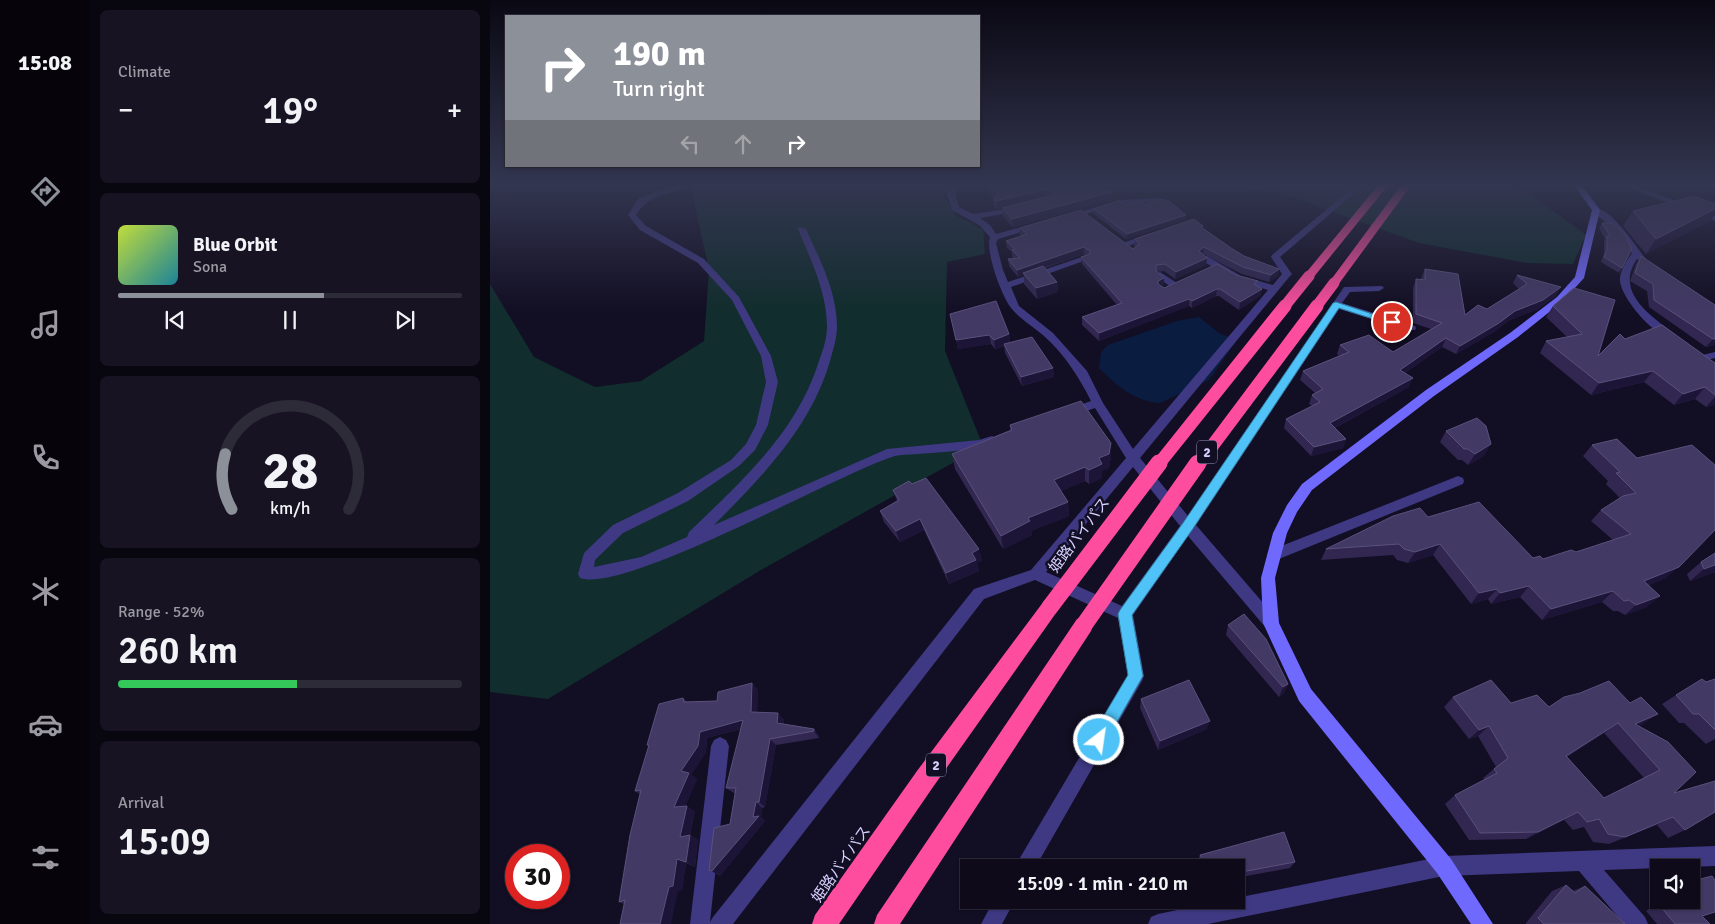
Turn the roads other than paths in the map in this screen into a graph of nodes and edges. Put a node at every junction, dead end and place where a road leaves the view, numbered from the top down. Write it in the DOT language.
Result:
graph roads {
  1 [pos="642,227"];
  2 [pos="989,227"];
  3 [pos="1030,227"];
  4 [pos="1310,227"];
  5 [pos="1349,227"];
  6 [pos="1375,227"];
  7 [pos="1592,227"];
  8 [pos="1617,227"];
  9 [pos="802,229"];
  10 [pos="1161,232"];
  11 [pos="994,237"];
  12 [pos="1133,251"];
  13 [pos="1065,254"];
  14 [pos="1636,254"];
  15 [pos="1204,258"];
  16 [pos="1085,259"];
  17 [pos="1075,262"];
  18 [pos="1650,265"];
  19 [pos="1160,275"];
  20 [pos="1006,286"];
  21 [pos="1379,288"];
  22 [pos="1275,289"];
  23 [pos="1163,290"];
  24 [pos="1336,305"];
  25 [pos="1410,328"];
  26 [pos="1677,342"];
  27 [pos="1715,355"];
  28 [pos="1710,368"];
  29 [pos="1098,403"];
  30 [pos="1062,416"];
  31 [pos="1007,435"];
  32 [pos="1132,457"];
  33 [pos="1458,481"];
  34 [pos="1188,526"];
  35 [pos="687,543"];
  36 [pos="1274,555"];
  37 [pos="1036,574"];
  38 [pos="1125,614"];
  39 [pos="1270,623"];
  40 [pos="720,746"];
  41 [pos="1715,856"];
  42 [pos="1029,859"];
  43 [pos="1583,861"];
  44 [pos="1444,866"];
  45 [pos="1000,909"];
  46 [pos="700,924"];
  47 [pos="720,924"];
  48 [pos="824,924"];
  49 [pos="886,924"];
  50 [pos="991,924"];
  51 [pos="1158,924"];
  52 [pos="1483,924"];
  53 [pos="1638,924"];
  1 -- 35 [label="street"];
  2 -- 11 [label="street"];
  3 -- 11 [label="street"];
  4 -- 22 [label="street"];
  5 -- 48 [label="highway, 姫路バイパス / 2, bridge"];
  6 -- 49 [label="highway, 2, bridge"];
  7 -- 36 [label="street"];
  8 -- 14 [label="street"];
  9 -- 35 [label="street"];
  10 -- 12 [label="street"];
  11 -- 20 [label="street"];
  13 -- 17 [label="street"];
  14 -- 18 [label="street"];
  14 -- 26 [label="street"];
  15 -- 22 [label="street"];
  16 -- 17 [label="street"];
  17 -- 20 [label="street"];
  19 -- 23 [label="street"];
  20 -- 29 [label="street"];
  21 -- 24 [label="street"];
  22 -- 32 [label="street"];
  24 -- 25 [label="street"];
  24 -- 34 [label="street"];
  27 -- 28 [label="street"];
  29 -- 30 [label="street"];
  29 -- 32 [label="street"];
  31 -- 35 [label="street"];
  32 -- 34 [label="street"];
  32 -- 37 [label="street"];
  33 -- 36 [label="street"];
  34 -- 38 [label="street"];
  34 -- 39 [label="street"];
  36 -- 39 [label="street"];
  37 -- 38 [label="street"];
  37 -- 47 [label="street"];
  38 -- 42 [label="street"];
  39 -- 44 [label="street"];
  40 -- 46 [label="street"];
  41 -- 43 [label="street"];
  43 -- 44 [label="street"];
  43 -- 53 [label="street"];
  44 -- 51 [label="street"];
  44 -- 52 [label="street"];
  45 -- 50 [label="street"];
}
